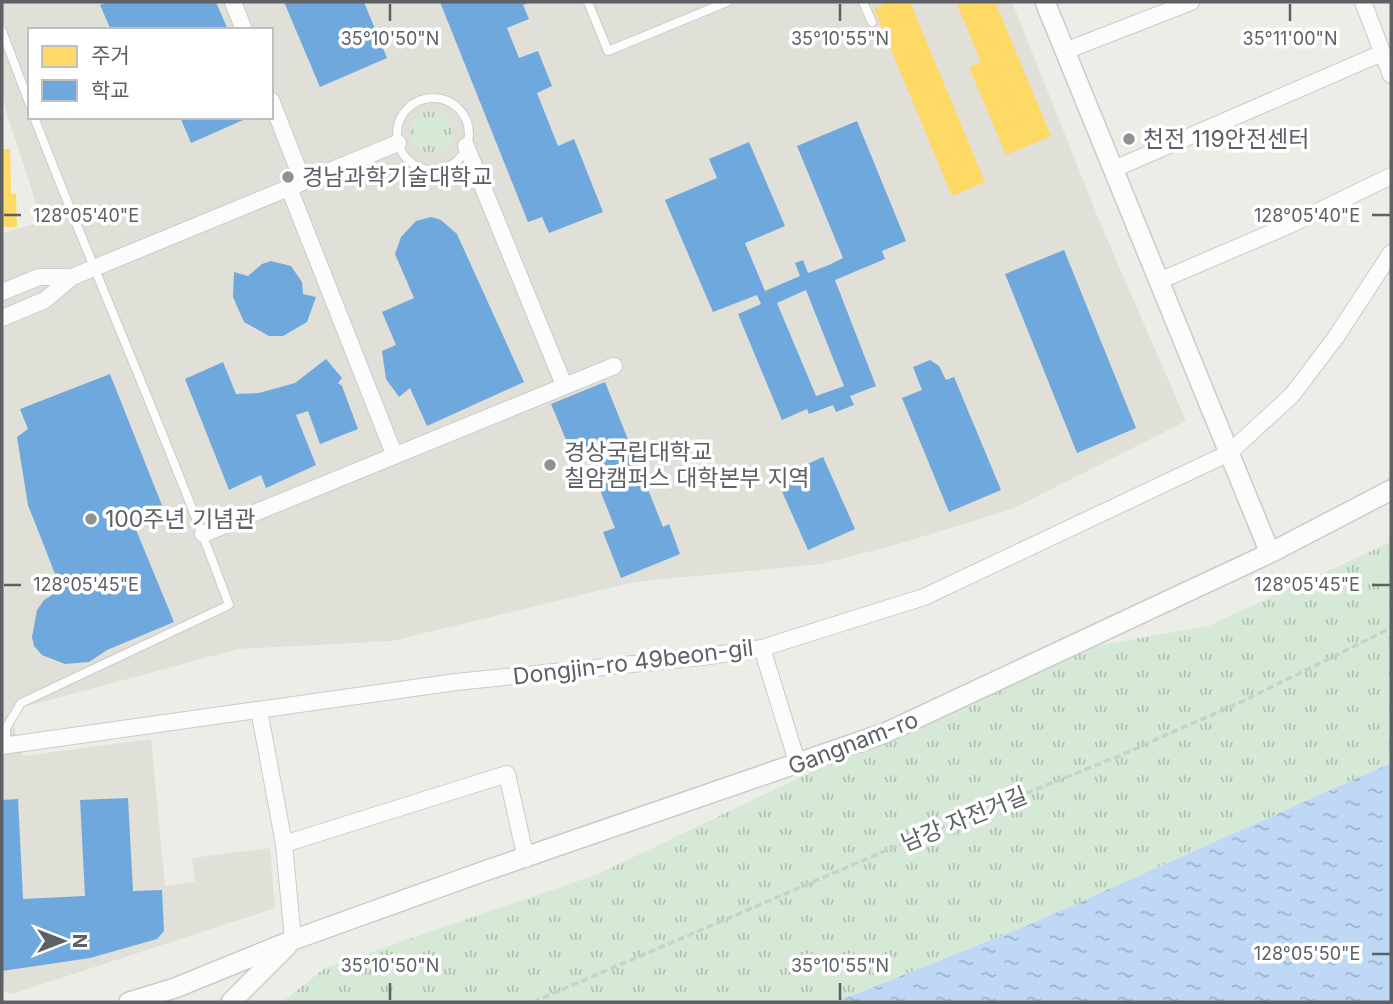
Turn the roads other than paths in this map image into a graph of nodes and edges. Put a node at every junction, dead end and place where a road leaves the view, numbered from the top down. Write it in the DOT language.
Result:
graph roads {
  1 [pos="233,2"];
  2 [pos="588,2"];
  3 [pos="727,2"];
  4 [pos="863,2"];
  5 [pos="1045,2"];
  6 [pos="1191,2"];
  7 [pos="1363,2"];
  8 [pos="872,22"];
  9 [pos="243,28"];
  10 [pos="2,32"];
  11 [pos="1384,45"];
  12 [pos="1065,51"];
  13 [pos="1391,75"];
  14 [pos="28,100"];
  15 [pos="273,107"];
  16 [pos="35,119"];
  17 [pos="398,143"];
  18 [pos="466,146"];
  19 [pos="1114,169"];
  20 [pos="1391,176"];
  21 [pos="296,185"];
  22 [pos="1391,253"];
  23 [pos="92,269"];
  24 [pos="72,277"];
  25 [pos="1159,281"];
  26 [pos="2,292"];
  27 [pos="2,318"];
  28 [pos="614,366"];
  29 [pos="564,385"];
  30 [pos="1229,453"];
  31 [pos="394,454"];
  32 [pos="1391,490"];
  33 [pos="203,534"];
  34 [pos="1270,553"];
  35 [pos="762,648"];
  36 [pos="259,710"];
  37 [pos="4,743"];
  38 [pos="798,765"];
  39 [pos="284,844"];
  40 [pos="526,859"];
  41 [pos="293,940"];
  42 [pos="171,995"];
  43 [pos="140,1001"];
  44 [pos="231,1002"];
  1 -- 9 [label="street"];
  2 -- 3 [label="lane"];
  4 -- 8 [label="lane"];
  5 -- 12 [label="street"];
  6 -- 12 [label="street"];
  7 -- 11 [label="street"];
  10 -- 14 [label="lane"];
  11 -- 13 [label="street"];
  11 -- 19 [label="street"];
  12 -- 19 [label="street"];
  15 -- 21 [label="street"];
  16 -- 23 [label="lane"];
  17 -- 18 [label="lane"];
  17 -- 18 [label="lane"];
  17 -- 21 [label="street"];
  18 -- 29 [label="street"];
  19 -- 25 [label="street"];
  20 -- 25 [label="street"];
  21 -- 23 [label="street"];
  21 -- 31 [label="street"];
  22 -- 30 [label="street, Dongjin-ro 49beon-gil"];
  23 -- 24 [label="street"];
  23 -- 33 [label="lane"];
  24 -- 26 [label="street"];
  24 -- 27 [label="street"];
  25 -- 30 [label="street"];
  28 -- 29 [label="street"];
  29 -- 31 [label="street"];
  30 -- 34 [label="street"];
  30 -- 35 [label="street, Dongjin-ro 49beon-gil"];
  31 -- 33 [label="street"];
  32 -- 34 [label="street, Gangnam-ro"];
  33 -- 37 [label="lane"];
  34 -- 38 [label="street, Gangnam-ro"];
  35 -- 36 [label="street, Dongjin-ro 49beon-gil"];
  35 -- 38 [label="street"];
  36 -- 37 [label="street, Dongjin-ro 49beon-gil"];
  36 -- 39 [label="street"];
  38 -- 40 [label="street, Gangnam-ro"];
  39 -- 40 [label="street"];
  39 -- 41 [label="street"];
  40 -- 41 [label="street, Gangnam-ro"];
  41 -- 42 [label="street, Gangnam-ro"];
  41 -- 44 [label="street, Gangnam-ro"];
  42 -- 43 [label="street, Gangnam-ro"];
}
